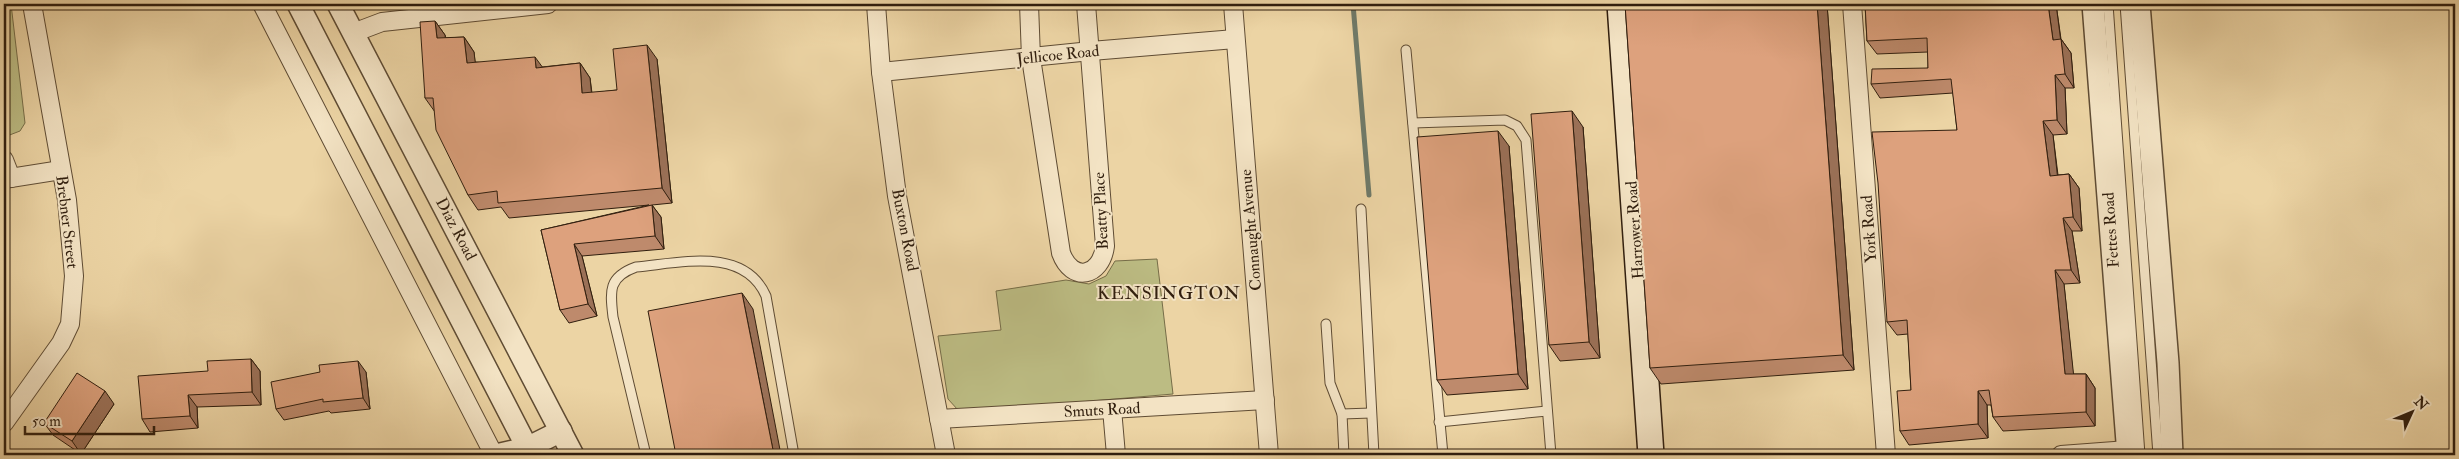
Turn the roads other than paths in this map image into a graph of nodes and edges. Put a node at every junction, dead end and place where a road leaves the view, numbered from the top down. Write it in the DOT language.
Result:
graph roads {
  1 [pos="32,4"];
  2 [pos="262,4"];
  3 [pos="298,4"];
  4 [pos="338,4"];
  5 [pos="548,4"];
  6 [pos="876,4"];
  7 [pos="1028,4"];
  8 [pos="1086,4"];
  9 [pos="1233,4"];
  10 [pos="1608,4"];
  11 [pos="1620,4"];
  12 [pos="1852,4"];
  13 [pos="2094,4"];
  14 [pos="2108,4"];
  15 [pos="2125,4"];
  16 [pos="2139,4"];
  17 [pos="353,33"];
  18 [pos="1236,39"];
  19 [pos="1406,50"];
  20 [pos="1091,51"];
  21 [pos="1031,58"];
  22 [pos="881,72"];
  23 [pos="1413,123"];
  24 [pos="4,160"];
  25 [pos="61,170"];
  26 [pos="7,179"];
  27 [pos="1361,209"];
  28 [pos="1326,324"];
  29 [pos="1265,400"];
  30 [pos="1112,409"];
  31 [pos="1547,411"];
  32 [pos="1371,413"];
  33 [pos="1342,414"];
  34 [pos="939,419"];
  35 [pos="1439,422"];
  36 [pos="4,423"];
  37 [pos="561,431"];
  38 [pos="529,452"];
  39 [pos="2132,454"];
  40 [pos="495,455"];
  41 [pos="573,455"];
  42 [pos="646,455"];
  43 [pos="794,455"];
  44 [pos="946,455"];
  45 [pos="1116,455"];
  46 [pos="1269,455"];
  47 [pos="1344,455"];
  48 [pos="1374,455"];
  49 [pos="1442,455"];
  50 [pos="1551,455"];
  51 [pos="1635,455"];
  52 [pos="1651,455"];
  53 [pos="1886,455"];
  54 [pos="2061,455"];
  55 [pos="2158,455"];
  56 [pos="2172,455"];
  1 -- 25 [label="street, Brebner Street"];
  2 -- 40 [label="street"];
  3 -- 38 [label="street"];
  4 -- 17 [label="street, Diaz Road"];
  5 -- 17 [label="street"];
  6 -- 22 [label="street, Buxton Road"];
  7 -- 21 [label="street, Beatty Place"];
  8 -- 20 [label="street, Beatty Place"];
  9 -- 18 [label="street, Connaught Avenue"];
  10 -- 51 [label="main road, Harrower Road"];
  11 -- 52 [label="main road, Harrower Road"];
  12 -- 53 [label="street, York Road"];
  13 -- 39 [label="street, Fettes Road"];
  14 -- 39 [label="lane"];
  15 -- 55 [label="lane"];
  16 -- 56 [label="street"];
  17 -- 37 [label="street, Diaz Road"];
  18 -- 20 [label="street, Jellicoe Road"];
  18 -- 29 [label="street, Connaught Avenue"];
  19 -- 23 [label="lane"];
  20 -- 21 [label="street, Jellicoe Road"];
  20 -- 21 [label="street, Beatty Place"];
  21 -- 22 [label="street, Jellicoe Road"];
  22 -- 34 [label="street, Buxton Road"];
  23 -- 31 [label="lane"];
  23 -- 35 [label="lane"];
  24 -- 26 [label="street"];
  25 -- 26 [label="street"];
  25 -- 36 [label="street, Brebner Street"];
  27 -- 32 [label="lane"];
  28 -- 33 [label="lane"];
  29 -- 30 [label="street, Smuts Road"];
  29 -- 46 [label="street, Connaught Avenue"];
  30 -- 34 [label="street, Smuts Road"];
  30 -- 45 [label="street"];
  31 -- 35 [label="lane"];
  31 -- 50 [label="lane"];
  32 -- 33 [label="lane"];
  32 -- 48 [label="lane"];
  33 -- 47 [label="lane"];
  34 -- 44 [label="street, Buxton Road"];
  35 -- 49 [label="lane"];
  37 -- 38 [label="street"];
  37 -- 41 [label="street, Diaz Road"];
  38 -- 40 [label="street"];
  39 -- 54 [label="street"];
  42 -- 43 [label="lane"];
}
